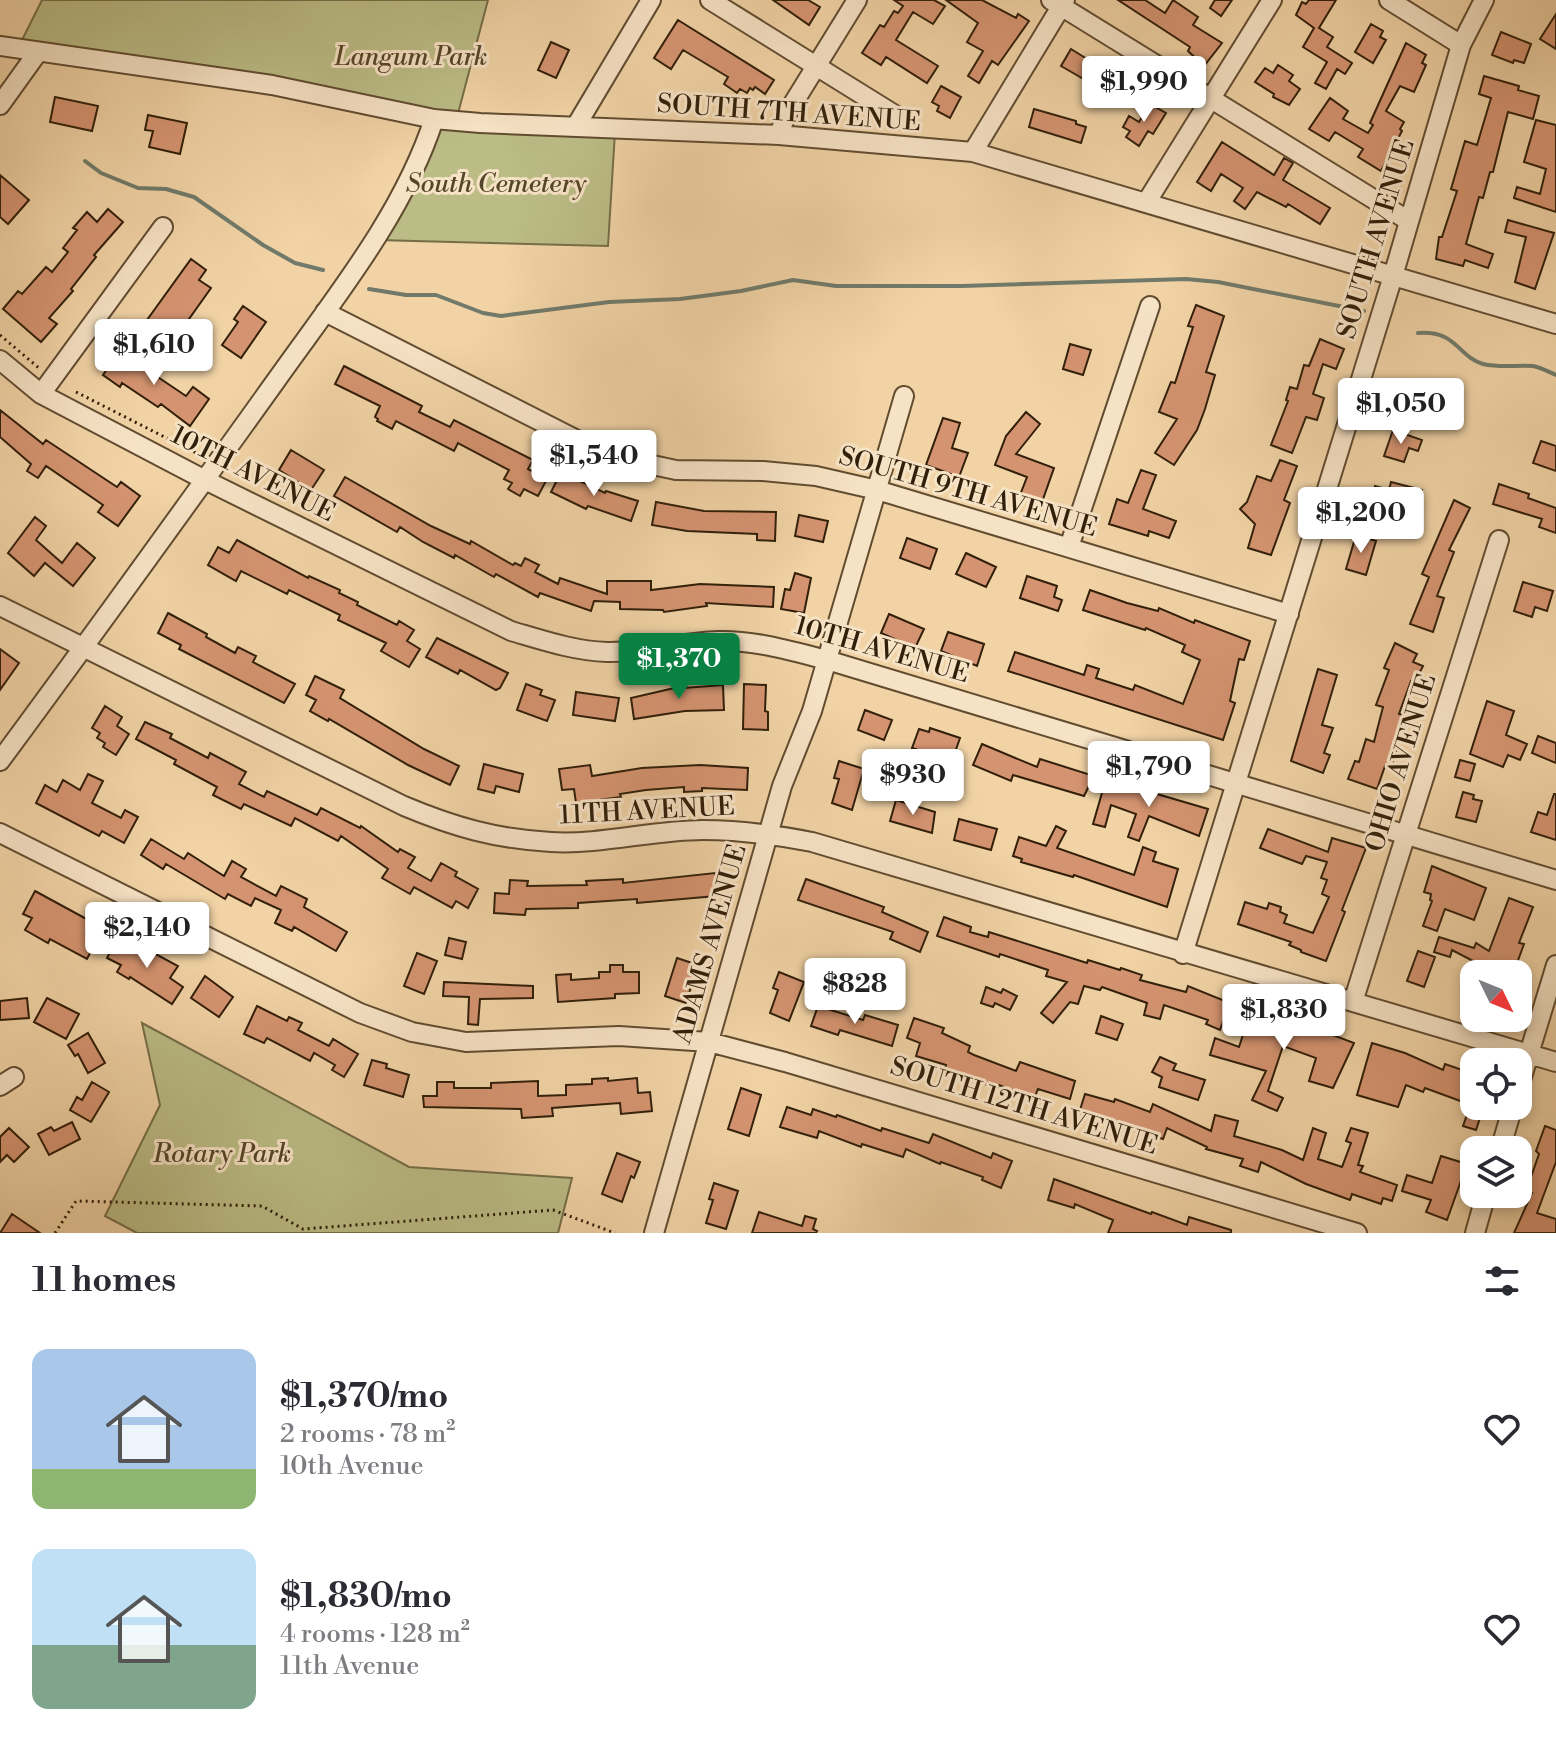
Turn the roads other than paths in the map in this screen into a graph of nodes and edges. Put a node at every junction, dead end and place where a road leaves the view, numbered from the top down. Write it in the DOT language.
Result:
graph roads {
  1 [pos="651,0"];
  2 [pos="710,0"];
  3 [pos="857,0"];
  4 [pos="1272,0"];
  5 [pos="1389,0"];
  6 [pos="1484,0"];
  7 [pos="1059,2"];
  8 [pos="1461,45"];
  9 [pos="0,46"];
  10 [pos="38,52"];
  11 [pos="816,65"];
  12 [pos="1211,98"];
  13 [pos="0,105"];
  14 [pos="434,119"];
  15 [pos="903,120"];
  16 [pos="576,126"];
  17 [pos="779,135"];
  18 [pos="973,152"];
  19 [pos="1146,203"];
  20 [pos="1409,221"];
  21 [pos="163,227"];
  22 [pos="1393,276"];
  23 [pos="1150,306"];
  24 [pos="325,312"];
  25 [pos="1556,324"];
  26 [pos="0,360"];
  27 [pos="46,387"];
  28 [pos="904,396"];
  29 [pos="205,480"];
  30 [pos="877,490"];
  31 [pos="1499,540"];
  32 [pos="1069,547"];
  33 [pos="0,606"];
  34 [pos="1289,614"];
  35 [pos="83,648"];
  36 [pos="827,660"];
  37 [pos="0,761"];
  38 [pos="1236,783"];
  39 [pos="0,833"];
  40 [pos="768,834"];
  41 [pos="1406,834"];
  42 [pos="1556,880"];
  43 [pos="1183,954"];
  44 [pos="1556,965"];
  45 [pos="1353,1002"];
  46 [pos="709,1042"];
  47 [pos="1509,1048"];
  48 [pos="1531,1048"];
  49 [pos="1532,1055"];
  50 [pos="1556,1062"];
  51 [pos="1482,1208"];
  52 [pos="654,1233"];
  53 [pos="1357,1233"];
  54 [pos="1475,1233"];
  1 -- 16 [label="street"];
  2 -- 11 [label="street"];
  3 -- 11 [label="street"];
  4 -- 12 [label="street"];
  5 -- 8 [label="street"];
  6 -- 8 [label="street, SOUTH AVENUE"];
  7 -- 12 [label="street"];
  7 -- 18 [label="street"];
  8 -- 20 [label="street, SOUTH AVENUE"];
  9 -- 10 [label="street, SOUTH 7TH AVENUE"];
  10 -- 13 [label="street"];
  10 -- 14 [label="street, SOUTH 7TH AVENUE"];
  11 -- 15 [label="street"];
  11 -- 17 [label="street"];
  12 -- 19 [label="street"];
  12 -- 20 [label="street"];
  14 -- 16 [label="street, SOUTH 7TH AVENUE"];
  14 -- 24 [label="street"];
  16 -- 17 [label="street, SOUTH 7TH AVENUE"];
  17 -- 18 [label="street, SOUTH 7TH AVENUE"];
  18 -- 19 [label="street, SOUTH 7TH AVENUE"];
  19 -- 22 [label="street, SOUTH 7TH AVENUE"];
  20 -- 22 [label="street, SOUTH AVENUE"];
  21 -- 27 [label="street"];
  22 -- 25 [label="street, SOUTH 7TH AVENUE"];
  22 -- 34 [label="street, SOUTH AVENUE"];
  23 -- 32 [label="street"];
  24 -- 29 [label="street"];
  24 -- 30 [label="street, SOUTH 9TH AVENUE"];
  26 -- 27 [label="street, 10TH AVENUE"];
  27 -- 29 [label="street, 10TH AVENUE"];
  28 -- 30 [label="street, ADAMS AVENUE"];
  29 -- 35 [label="street"];
  29 -- 36 [label="street, 10TH AVENUE"];
  30 -- 32 [label="street, SOUTH 9TH AVENUE"];
  30 -- 36 [label="street, ADAMS AVENUE"];
  31 -- 41 [label="street, OHIO AVENUE"];
  32 -- 34 [label="street, SOUTH 9TH AVENUE"];
  33 -- 35 [label="street, 11TH AVENUE"];
  34 -- 38 [label="street, SOUTH AVENUE"];
  35 -- 37 [label="street"];
  35 -- 40 [label="street, 11TH AVENUE"];
  36 -- 38 [label="street, 10TH AVENUE"];
  36 -- 40 [label="street, ADAMS AVENUE"];
  38 -- 41 [label="street, 10TH AVENUE"];
  38 -- 43 [label="street, SOUTH AVENUE"];
  39 -- 46 [label="street, SOUTH 12TH AVENUE"];
  40 -- 43 [label="street, 11TH AVENUE"];
  40 -- 46 [label="street, ADAMS AVENUE"];
  41 -- 42 [label="street, 10TH AVENUE"];
  41 -- 45 [label="street, OHIO AVENUE"];
  43 -- 45 [label="street, 11TH AVENUE"];
  44 -- 48 [label="street"];
  45 -- 47 [label="street, 11TH AVENUE"];
  46 -- 52 [label="street, ADAMS AVENUE"];
  46 -- 53 [label="street, SOUTH 12TH AVENUE"];
  49 -- 50 [label="street, 11TH AVENUE"];
  51 -- 54 [label="street"];
}
